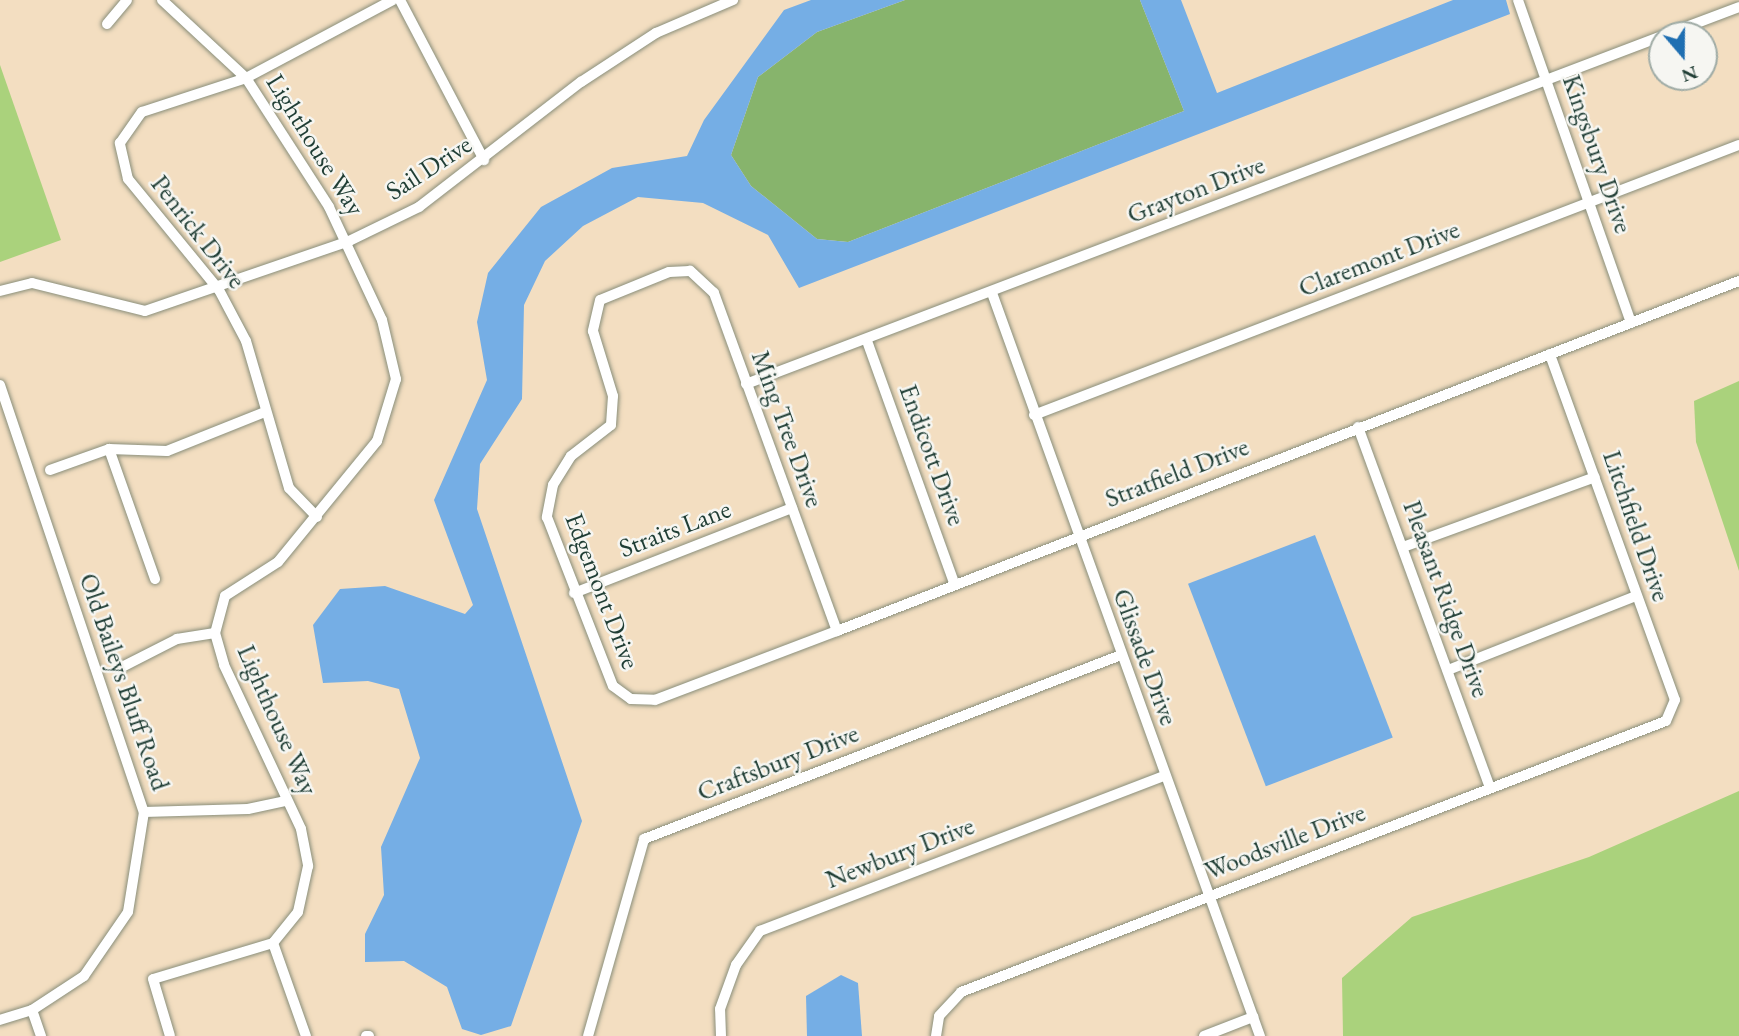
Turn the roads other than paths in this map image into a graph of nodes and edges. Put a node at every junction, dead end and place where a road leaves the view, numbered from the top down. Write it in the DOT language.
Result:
graph roads {
  1 [pos="127,0"];
  2 [pos="162,0"];
  3 [pos="393,0"];
  4 [pos="400,0"];
  5 [pos="733,0"];
  6 [pos="1518,0"];
  7 [pos="1739,6"];
  8 [pos="1701,21"];
  9 [pos="107,24"];
  10 [pos="1648,42"];
  11 [pos="246,78"];
  12 [pos="1548,80"];
  13 [pos="1739,145"];
  14 [pos="484,160"];
  15 [pos="1588,203"];
  16 [pos="349,241"];
  17 [pos="669,272"];
  18 [pos="1739,281"];
  19 [pos="219,290"];
  20 [pos="0,291"];
  21 [pos="992,293"];
  22 [pos="1631,323"];
  23 [pos="867,341"];
  24 [pos="1550,354"];
  25 [pos="746,384"];
  26 [pos="0,385"];
  27 [pos="265,412"];
  28 [pos="1034,415"];
  29 [pos="1359,427"];
  30 [pos="109,449"];
  31 [pos="50,470"];
  32 [pos="1595,477"];
  33 [pos="792,508"];
  34 [pos="317,517"];
  35 [pos="1077,536"];
  36 [pos="1403,547"];
  37 [pos="155,579"];
  38 [pos="954,583"];
  39 [pos="574,593"];
  40 [pos="1636,596"];
  41 [pos="837,631"];
  42 [pos="215,633"];
  43 [pos="1121,655"];
  44 [pos="122,667"];
  45 [pos="1448,670"];
  46 [pos="631,699"];
  47 [pos="1672,714"];
  48 [pos="1163,776"];
  49 [pos="1490,788"];
  50 [pos="287,801"];
  51 [pos="144,812"];
  52 [pos="1209,896"];
  53 [pos="273,943"];
  54 [pos="32,1010"];
  55 [pos="1253,1017"];
  56 [pos="0,1020"];
  57 [pos="41,1036"];
  58 [pos="170,1036"];
  59 [pos="306,1036"];
  60 [pos="588,1036"];
  61 [pos="721,1036"];
  62 [pos="936,1036"];
  63 [pos="1204,1036"];
  64 [pos="1260,1036"];
  1 -- 9 [label="street"];
  2 -- 11 [label="street, Lighthouse Way"];
  3 -- 11 [label="street, Penrick Drive"];
  4 -- 14 [label="street"];
  5 -- 14 [label="street, Sail Drive"];
  6 -- 12 [label="street, Kingsbury Drive"];
  7 -- 8 [label="street, Grayton Drive"];
  10 -- 12 [label="street, Grayton Drive"];
  11 -- 16 [label="street, Lighthouse Way"];
  11 -- 19 [label="street, Penrick Drive"];
  12 -- 15 [label="street, Kingsbury Drive"];
  12 -- 21 [label="street, Grayton Drive"];
  13 -- 15 [label="street, Claremont Drive"];
  14 -- 16 [label="street, Sail Drive"];
  15 -- 22 [label="street, Kingsbury Drive"];
  15 -- 28 [label="street, Claremont Drive"];
  16 -- 19 [label="street, Sail Drive"];
  16 -- 34 [label="street, Lighthouse Way"];
  17 -- 25 [label="street, Ming Tree Drive"];
  17 -- 39 [label="street, Edgemont Drive"];
  18 -- 22 [label="street, Stratfield Drive"];
  19 -- 20 [label="street, Sail Drive"];
  19 -- 27 [label="street, Penrick Drive"];
  21 -- 23 [label="street, Grayton Drive"];
  21 -- 28 [label="street, Glissade Drive"];
  22 -- 24 [label="street, Stratfield Drive"];
  23 -- 25 [label="street, Grayton Drive"];
  23 -- 38 [label="street, Endicott Drive"];
  24 -- 29 [label="street, Stratfield Drive"];
  24 -- 32 [label="street, Litchfield Drive"];
  25 -- 33 [label="street, Ming Tree Drive"];
  26 -- 51 [label="street, Old Baileys Bluff Road"];
  27 -- 30 [label="street"];
  27 -- 34 [label="street, Penrick Drive"];
  28 -- 35 [label="street, Glissade Drive"];
  29 -- 35 [label="street, Stratfield Drive"];
  29 -- 36 [label="street, Pleasant Ridge Drive"];
  30 -- 31 [label="street"];
  30 -- 37 [label="street"];
  32 -- 36 [label="street"];
  32 -- 40 [label="street, Litchfield Drive"];
  33 -- 39 [label="street, Straits Lane"];
  33 -- 41 [label="street, Ming Tree Drive"];
  34 -- 42 [label="street, Lighthouse Way"];
  35 -- 38 [label="street, Stratfield Drive"];
  35 -- 43 [label="street, Glissade Drive"];
  36 -- 45 [label="street, Pleasant Ridge Drive"];
  38 -- 41 [label="street, Stratfield Drive"];
  39 -- 46 [label="street, Edgemont Drive"];
  40 -- 45 [label="street"];
  40 -- 47 [label="street, Litchfield Drive"];
  41 -- 46 [label="street, Stratfield Drive"];
  42 -- 44 [label="street"];
  42 -- 50 [label="street, Lighthouse Way"];
  43 -- 48 [label="street, Glissade Drive"];
  43 -- 60 [label="street, Craftsbury Drive"];
  45 -- 49 [label="street, Pleasant Ridge Drive"];
  47 -- 49 [label="street, Woodsville Drive"];
  48 -- 52 [label="street, Glissade Drive"];
  48 -- 61 [label="street, Newbury Drive"];
  49 -- 52 [label="street, Woodsville Drive"];
  50 -- 51 [label="street"];
  50 -- 53 [label="street, Lighthouse Way"];
  51 -- 54 [label="street, Old Baileys Bluff Road"];
  52 -- 55 [label="street, Glissade Drive"];
  52 -- 62 [label="street, Woodsville Drive"];
  53 -- 58 [label="street"];
  53 -- 59 [label="street"];
  54 -- 56 [label="street, Old Baileys Bluff Road"];
  54 -- 57 [label="street"];
  55 -- 63 [label="street"];
  55 -- 64 [label="street, Glissade Drive"];
}
